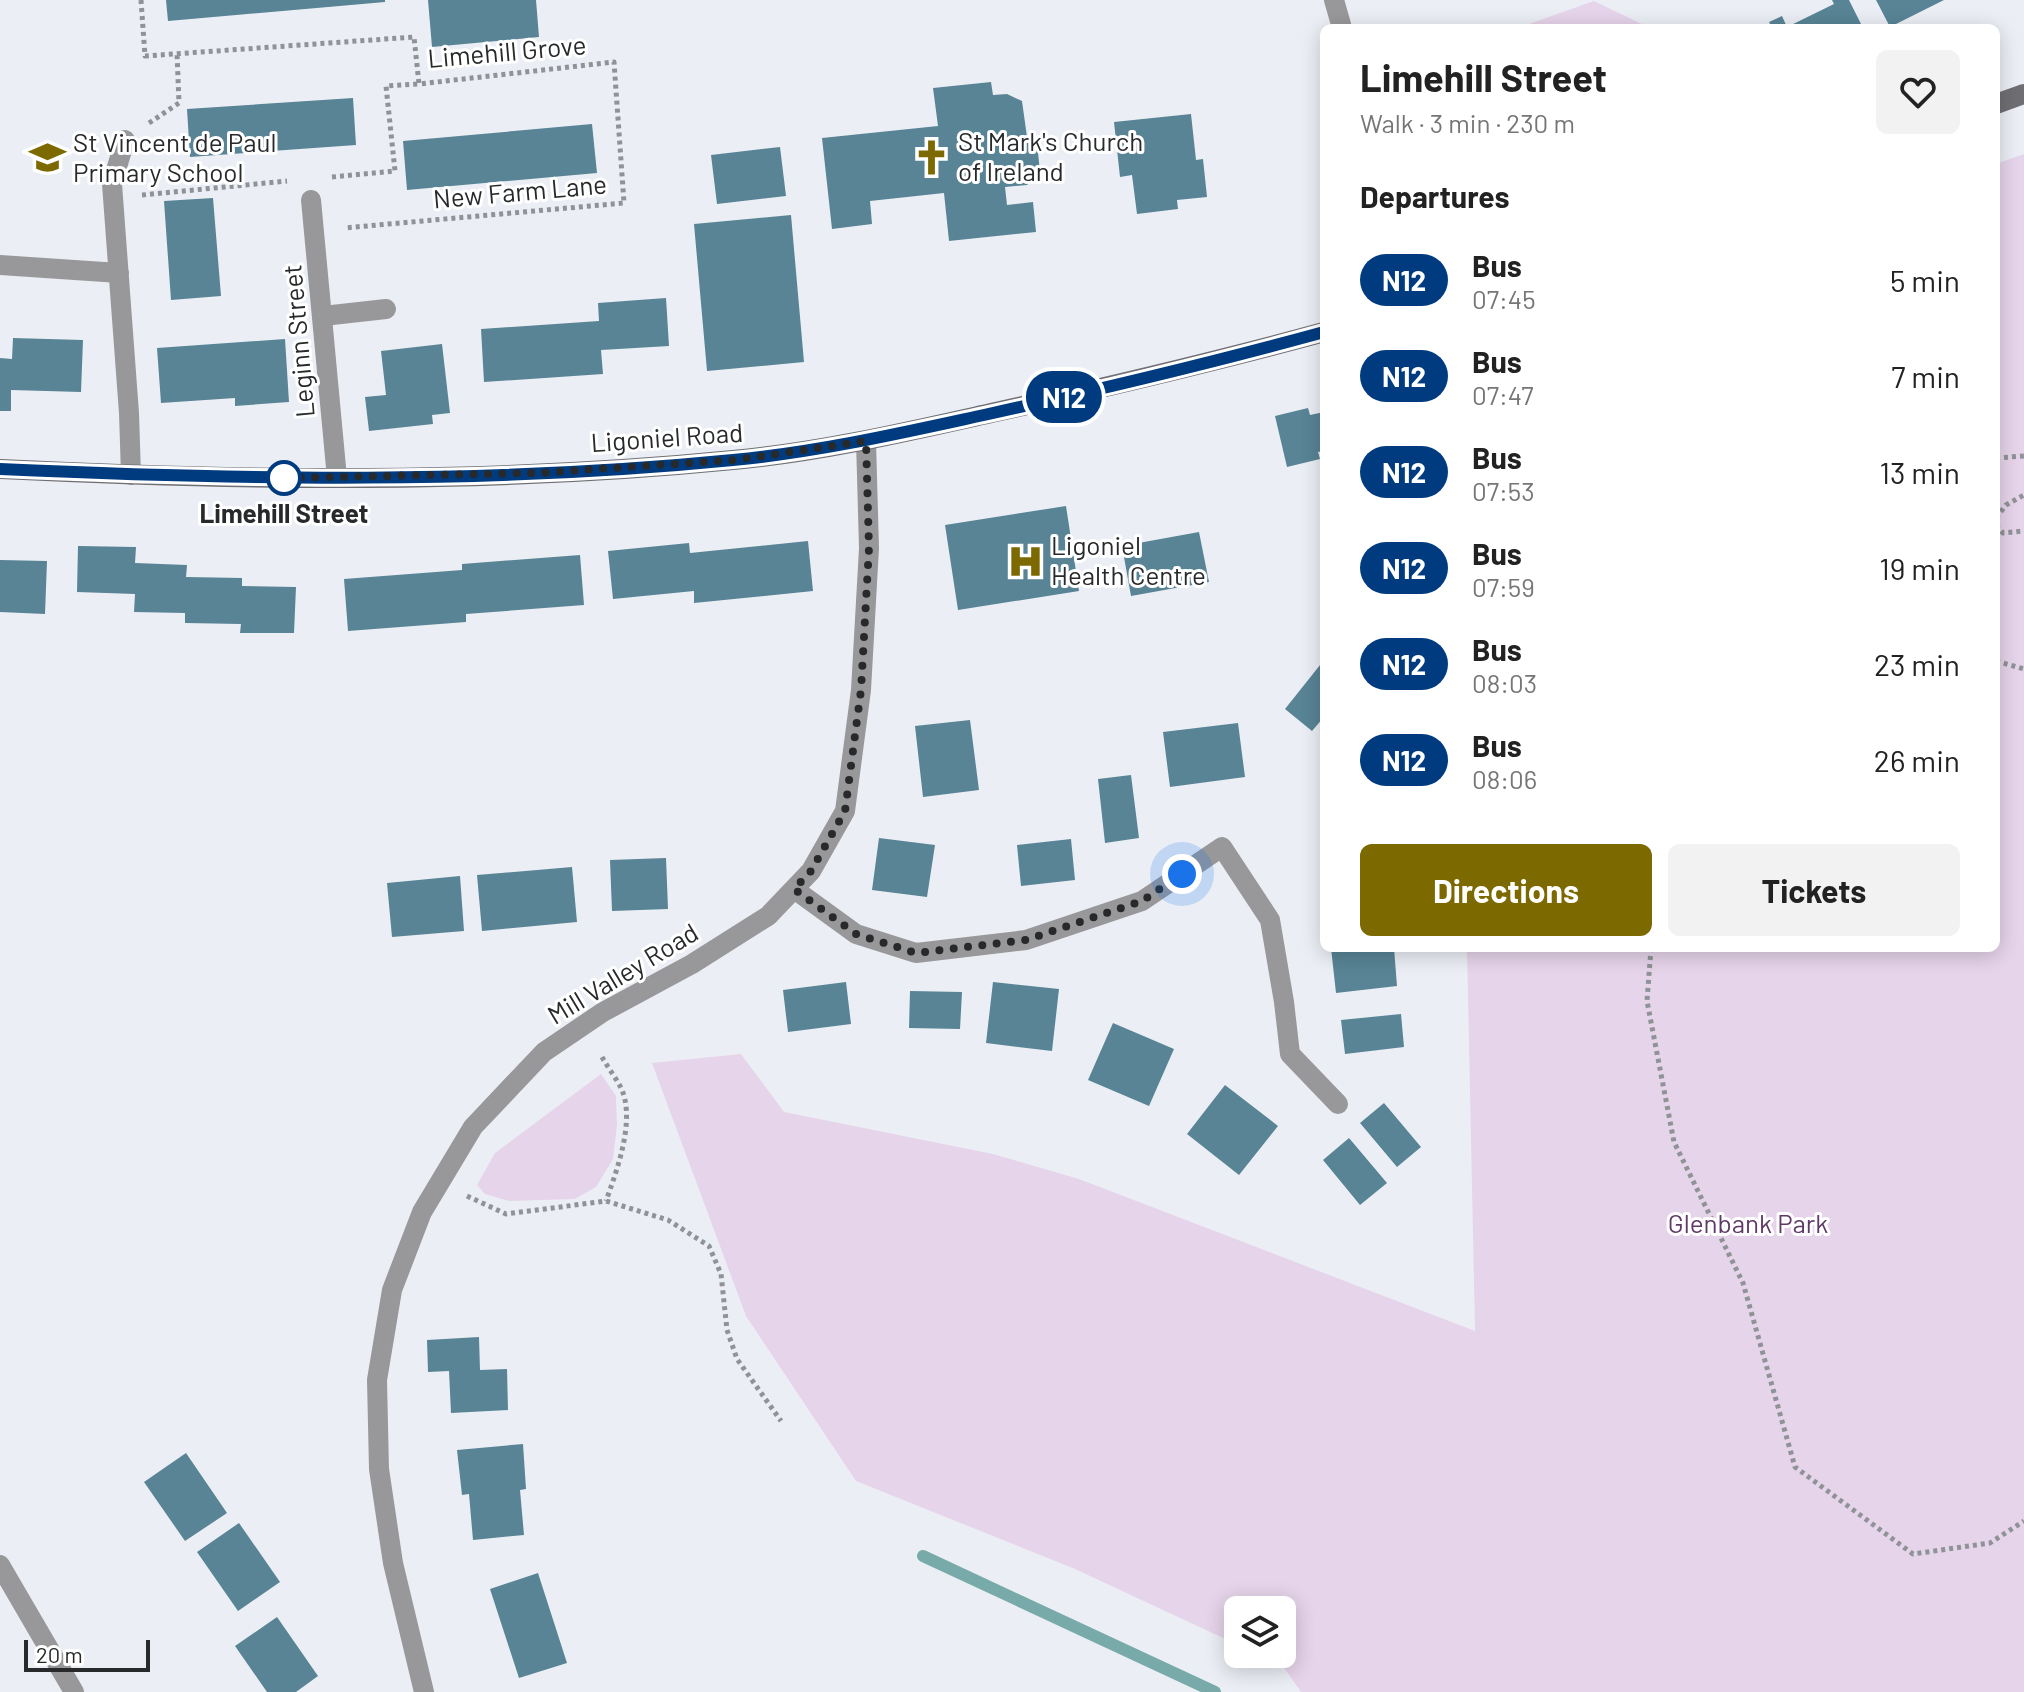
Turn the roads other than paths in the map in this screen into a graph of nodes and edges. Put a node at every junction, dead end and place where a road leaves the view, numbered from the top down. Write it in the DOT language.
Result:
graph roads {
  1 [pos="1334,0"];
  2 [pos="1341,24"];
  3 [pos="2024,94"];
  4 [pos="2000,103"];
  5 [pos="125,140"];
  6 [pos="310,190"];
  7 [pos="0,265"];
  8 [pos="119,273"];
  9 [pos="386,309"];
  10 [pos="323,316"];
  11 [pos="1320,333"];
  12 [pos="866,441"];
  13 [pos="0,469"];
  14 [pos="131,475"];
  15 [pos="337,478"];
  16 [pos="794,889"];
  17 [pos="1338,1104"];
  18 [pos="0,1565"];
  19 [pos="74,1692"];
  20 [pos="424,1692"];
  1 -- 2 [label="street"];
  3 -- 4 [label="street"];
  5 -- 8 [label="street"];
  6 -- 10 [label="street, Leginn Street"];
  7 -- 8 [label="street"];
  8 -- 14 [label="street"];
  9 -- 10 [label="street"];
  10 -- 15 [label="street, Leginn Street"];
  11 -- 12 [label="street, Ligoniel Road"];
  12 -- 15 [label="street, Ligoniel Road"];
  12 -- 16 [label="street, Mill Valley Road"];
  13 -- 14 [label="street, Ligoniel Road"];
  14 -- 15 [label="street, Ligoniel Road"];
  16 -- 17 [label="street"];
  16 -- 20 [label="street, Mill Valley Road"];
  18 -- 19 [label="street"];
}
